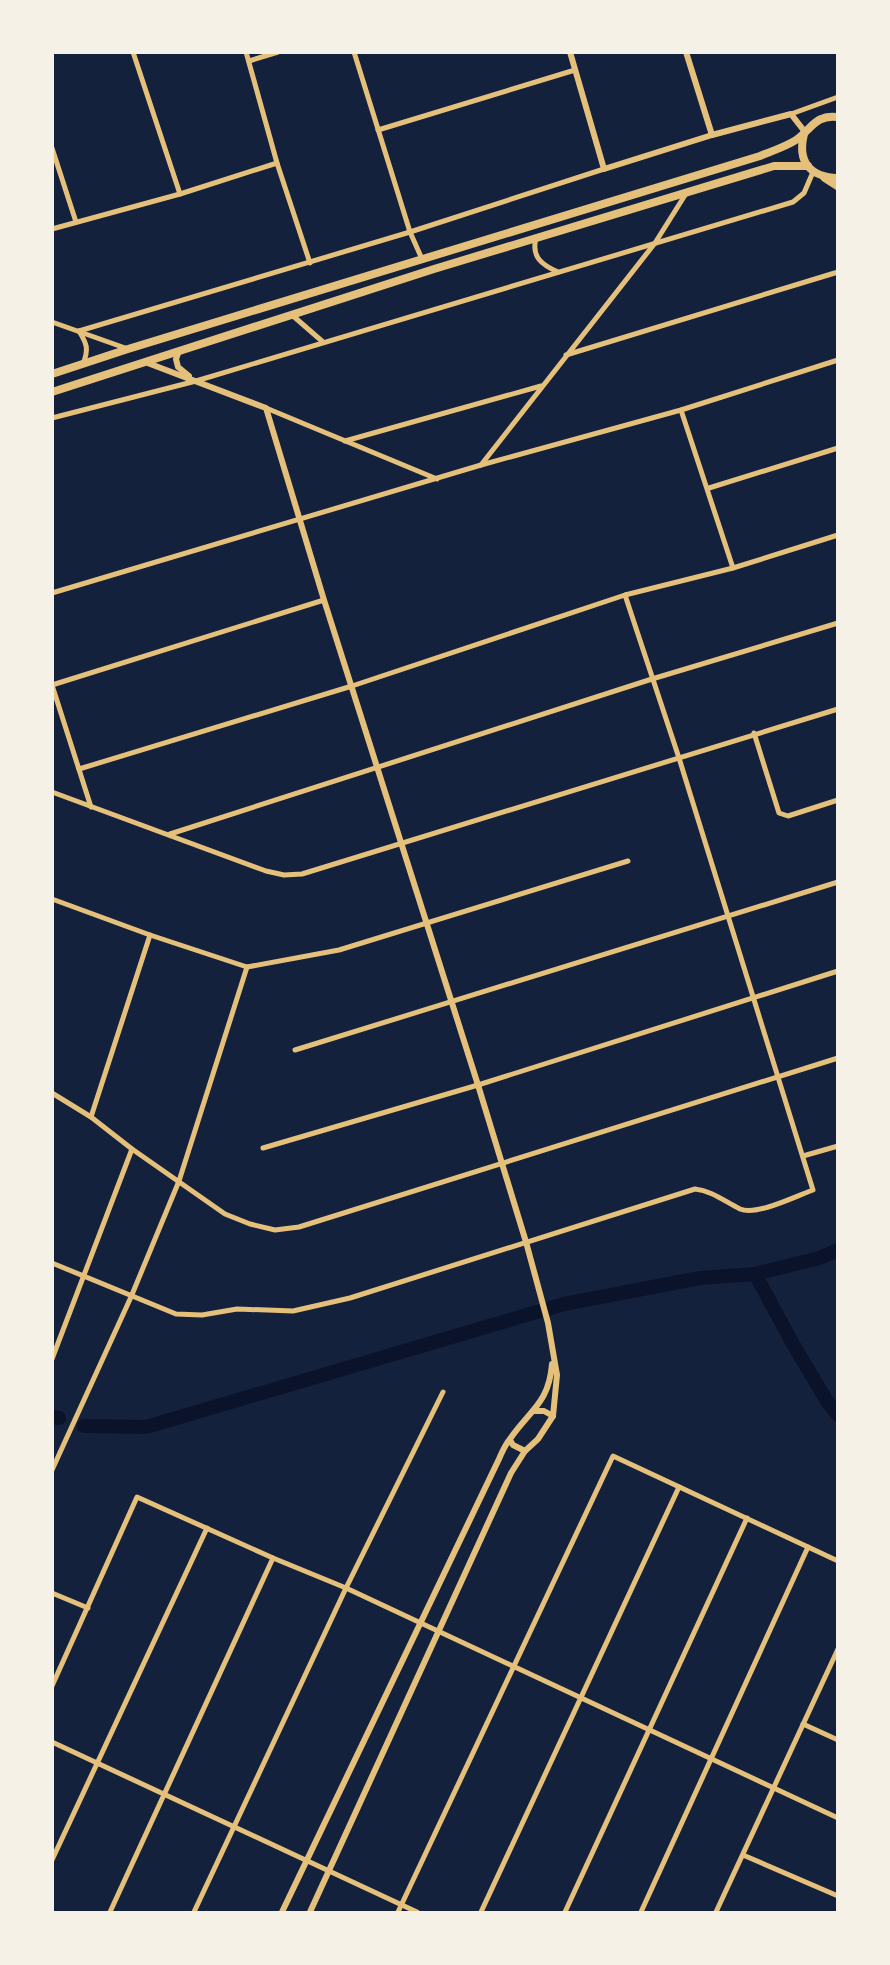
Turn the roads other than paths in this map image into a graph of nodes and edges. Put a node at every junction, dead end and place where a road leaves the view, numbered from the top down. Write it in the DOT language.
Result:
graph roads {
  1 [pos="134,52"];
  2 [pos="246,52"];
  3 [pos="278,52"];
  4 [pos="354,52"];
  5 [pos="570,52"];
  6 [pos="685,52"];
  7 [pos="248,61"];
  8 [pos="575,70"];
  9 [pos="838,97"];
  10 [pos="791,114"];
  11 [pos="838,117"];
  12 [pos="378,130"];
  13 [pos="805,133"];
  14 [pos="712,135"];
  15 [pos="52,148"];
  16 [pos="277,163"];
  17 [pos="604,169"];
  18 [pos="810,169"];
  19 [pos="824,178"];
  20 [pos="838,178"];
  21 [pos="838,187"];
  22 [pos="687,192"];
  23 [pos="180,194"];
  24 [pos="76,222"];
  25 [pos="52,229"];
  26 [pos="410,232"];
  27 [pos="536,238"];
  28 [pos="655,243"];
  29 [pos="422,260"];
  30 [pos="310,263"];
  31 [pos="558,272"];
  32 [pos="838,272"];
  33 [pos="292,315"];
  34 [pos="52,322"];
  35 [pos="79,331"];
  36 [pos="323,342"];
  37 [pos="128,349"];
  38 [pos="179,351"];
  39 [pos="566,355"];
  40 [pos="838,360"];
  41 [pos="145,362"];
  42 [pos="83,365"];
  43 [pos="52,374"];
  44 [pos="196,381"];
  45 [pos="541,386"];
  46 [pos="52,392"];
  47 [pos="266,408"];
  48 [pos="681,410"];
  49 [pos="52,418"];
  50 [pos="345,441"];
  51 [pos="838,448"];
  52 [pos="481,465"];
  53 [pos="438,479"];
  54 [pos="709,488"];
  55 [pos="299,518"];
  56 [pos="838,535"];
  57 [pos="733,568"];
  58 [pos="52,593"];
  59 [pos="625,595"];
  60 [pos="324,600"];
  61 [pos="838,623"];
  62 [pos="652,679"];
  63 [pos="52,685"];
  64 [pos="352,686"];
  65 [pos="838,709"];
  66 [pos="754,733"];
  67 [pos="679,758"];
  68 [pos="378,766"];
  69 [pos="79,769"];
  70 [pos="52,792"];
  71 [pos="838,800"];
  72 [pos="90,807"];
  73 [pos="168,834"];
  74 [pos="401,842"];
  75 [pos="628,861"];
  76 [pos="838,882"];
  77 [pos="53,901"];
  78 [pos="727,916"];
  79 [pos="426,923"];
  80 [pos="150,935"];
  81 [pos="247,967"];
  82 [pos="838,971"];
  83 [pos="752,997"];
  84 [pos="451,1002"];
  85 [pos="295,1050"];
  86 [pos="838,1058"];
  87 [pos="778,1077"];
  88 [pos="478,1085"];
  89 [pos="52,1093"];
  90 [pos="91,1117"];
  91 [pos="838,1146"];
  92 [pos="132,1149"];
  93 [pos="263,1149"];
  94 [pos="803,1156"];
  95 [pos="502,1163"];
  96 [pos="179,1181"];
  97 [pos="526,1242"];
  98 [pos="52,1263"];
  99 [pos="83,1276"];
  100 [pos="131,1297"];
  101 [pos="553,1351"];
  102 [pos="52,1359"];
  103 [pos="443,1392"];
  104 [pos="533,1411"];
  105 [pos="553,1416"];
  106 [pos="510,1440"];
  107 [pos="525,1451"];
  108 [pos="52,1470"];
  109 [pos="679,1487"];
  110 [pos="747,1518"];
  111 [pos="206,1528"];
  112 [pos="808,1547"];
  113 [pos="273,1558"];
  114 [pos="838,1561"];
  115 [pos="346,1588"];
  116 [pos="52,1593"];
  117 [pos="88,1608"];
  118 [pos="421,1624"];
  119 [pos="438,1632"];
  120 [pos="838,1649"];
  121 [pos="514,1667"];
  122 [pos="52,1686"];
  123 [pos="580,1698"];
  124 [pos="803,1724"];
  125 [pos="649,1730"];
  126 [pos="838,1740"];
  127 [pos="52,1742"];
  128 [pos="711,1759"];
  129 [pos="97,1763"];
  130 [pos="774,1788"];
  131 [pos="165,1795"];
  132 [pos="838,1818"];
  133 [pos="234,1827"];
  134 [pos="743,1855"];
  135 [pos="52,1860"];
  136 [pos="306,1861"];
  137 [pos="329,1872"];
  138 [pos="838,1896"];
  139 [pos="402,1905"];
  140 [pos="110,1913"];
  141 [pos="194,1913"];
  142 [pos="282,1913"];
  143 [pos="310,1913"];
  144 [pos="398,1913"];
  145 [pos="417,1913"];
  146 [pos="481,1913"];
  147 [pos="565,1913"];
  148 [pos="641,1913"];
  149 [pos="716,1913"];
  1 -- 23 [label="street"];
  2 -- 7 [label="street"];
  3 -- 7 [label="street"];
  4 -- 12 [label="street"];
  5 -- 8 [label="street"];
  6 -- 14 [label="street"];
  7 -- 16 [label="street"];
  8 -- 12 [label="street"];
  8 -- 17 [label="street"];
  9 -- 10 [label="street"];
  10 -- 13 [label="street"];
  10 -- 14 [label="street"];
  11 -- 13 [label="main road"];
  12 -- 26 [label="street"];
  13 -- 18 [label="main road"];
  13 -- 29 [label="main road"];
  14 -- 17 [label="street"];
  15 -- 24 [label="street"];
  16 -- 23 [label="street"];
  16 -- 30 [label="street"];
  17 -- 26 [label="street"];
  18 -- 19 [label="main road"];
  18 -- 22 [label="main road"];
  18 -- 28 [label="street"];
  19 -- 20 [label="main road"];
  19 -- 21 [label="main road"];
  22 -- 27 [label="main road"];
  22 -- 28 [label="street"];
  23 -- 24 [label="street"];
  24 -- 25 [label="street"];
  26 -- 29 [label="street"];
  26 -- 30 [label="street"];
  27 -- 31 [label="street"];
  27 -- 33 [label="main road"];
  28 -- 31 [label="street"];
  28 -- 39 [label="street"];
  29 -- 37 [label="main road"];
  30 -- 35 [label="street"];
  31 -- 36 [label="street"];
  32 -- 39 [label="street"];
  33 -- 36 [label="street"];
  33 -- 38 [label="main road"];
  34 -- 35 [label="street"];
  35 -- 37 [label="street"];
  35 -- 42 [label="street"];
  36 -- 44 [label="street"];
  37 -- 42 [label="main road"];
  38 -- 41 [label="main road"];
  38 -- 44 [label="street"];
  39 -- 45 [label="street"];
  40 -- 48 [label="street"];
  41 -- 44 [label="street"];
  41 -- 46 [label="main road"];
  42 -- 43 [label="main road"];
  44 -- 47 [label="street"];
  44 -- 49 [label="street"];
  45 -- 50 [label="street"];
  45 -- 52 [label="street"];
  47 -- 50 [label="street"];
  47 -- 55 [label="street"];
  48 -- 52 [label="street"];
  48 -- 54 [label="street"];
  50 -- 53 [label="street"];
  51 -- 54 [label="street"];
  52 -- 53 [label="street"];
  53 -- 55 [label="street"];
  54 -- 57 [label="street"];
  55 -- 58 [label="street"];
  55 -- 60 [label="street"];
  56 -- 57 [label="street"];
  57 -- 59 [label="street"];
  59 -- 62 [label="street"];
  59 -- 64 [label="street"];
  60 -- 63 [label="street"];
  60 -- 64 [label="street"];
  61 -- 62 [label="street"];
  62 -- 67 [label="street"];
  62 -- 68 [label="street"];
  63 -- 69 [label="street"];
  64 -- 68 [label="street"];
  64 -- 69 [label="street"];
  65 -- 66 [label="street"];
  66 -- 67 [label="street"];
  66 -- 71 [label="street"];
  67 -- 74 [label="street"];
  67 -- 78 [label="street"];
  68 -- 73 [label="street"];
  68 -- 74 [label="street"];
  69 -- 72 [label="street"];
  70 -- 72 [label="street"];
  72 -- 73 [label="street"];
  73 -- 74 [label="street"];
  74 -- 79 [label="street"];
  75 -- 79 [label="street"];
  76 -- 78 [label="street"];
  77 -- 80 [label="street"];
  78 -- 83 [label="street"];
  78 -- 84 [label="street"];
  79 -- 81 [label="street"];
  79 -- 84 [label="street"];
  80 -- 81 [label="street"];
  80 -- 90 [label="street"];
  81 -- 96 [label="street"];
  82 -- 83 [label="street"];
  83 -- 87 [label="street"];
  83 -- 88 [label="street"];
  84 -- 85 [label="street"];
  84 -- 88 [label="street"];
  86 -- 87 [label="street"];
  87 -- 94 [label="street"];
  87 -- 95 [label="street"];
  88 -- 93 [label="street"];
  88 -- 95 [label="street"];
  89 -- 90 [label="street"];
  90 -- 92 [label="street"];
  91 -- 94 [label="street"];
  92 -- 96 [label="street"];
  92 -- 99 [label="street"];
  94 -- 97 [label="street"];
  95 -- 96 [label="street"];
  95 -- 97 [label="street"];
  96 -- 100 [label="street"];
  97 -- 100 [label="street"];
  97 -- 101 [label="street"];
  98 -- 99 [label="street"];
  99 -- 100 [label="street"];
  99 -- 102 [label="street"];
  100 -- 108 [label="street"];
  101 -- 104 [label="street"];
  101 -- 105 [label="street"];
  103 -- 115 [label="street"];
  104 -- 105 [label="street"];
  104 -- 106 [label="street"];
  105 -- 107 [label="street"];
  106 -- 107 [label="street"];
  106 -- 118 [label="street"];
  107 -- 119 [label="street"];
  109 -- 110 [label="street"];
  109 -- 121 [label="street"];
  109 -- 123 [label="street"];
  110 -- 112 [label="street"];
  110 -- 125 [label="street"];
  111 -- 113 [label="street"];
  111 -- 117 [label="street"];
  111 -- 129 [label="street"];
  112 -- 114 [label="street"];
  112 -- 128 [label="street"];
  113 -- 115 [label="street"];
  113 -- 131 [label="street"];
  115 -- 118 [label="street"];
  115 -- 133 [label="street"];
  116 -- 117 [label="street"];
  117 -- 122 [label="street"];
  118 -- 119 [label="street"];
  118 -- 136 [label="street"];
  119 -- 121 [label="street"];
  119 -- 137 [label="street"];
  120 -- 124 [label="street"];
  121 -- 123 [label="street"];
  121 -- 139 [label="street"];
  123 -- 125 [label="street"];
  123 -- 146 [label="street"];
  124 -- 126 [label="street"];
  124 -- 130 [label="street"];
  125 -- 128 [label="street"];
  125 -- 147 [label="street"];
  127 -- 129 [label="street"];
  128 -- 130 [label="street"];
  128 -- 148 [label="street"];
  129 -- 131 [label="street"];
  129 -- 135 [label="street"];
  130 -- 132 [label="street"];
  130 -- 134 [label="street"];
  131 -- 133 [label="street"];
  131 -- 140 [label="street"];
  133 -- 136 [label="street"];
  133 -- 141 [label="street"];
  134 -- 138 [label="street"];
  134 -- 149 [label="street"];
  136 -- 137 [label="street"];
  136 -- 142 [label="street"];
  137 -- 139 [label="street"];
  137 -- 143 [label="street"];
  139 -- 144 [label="street"];
  139 -- 145 [label="street"];
}
